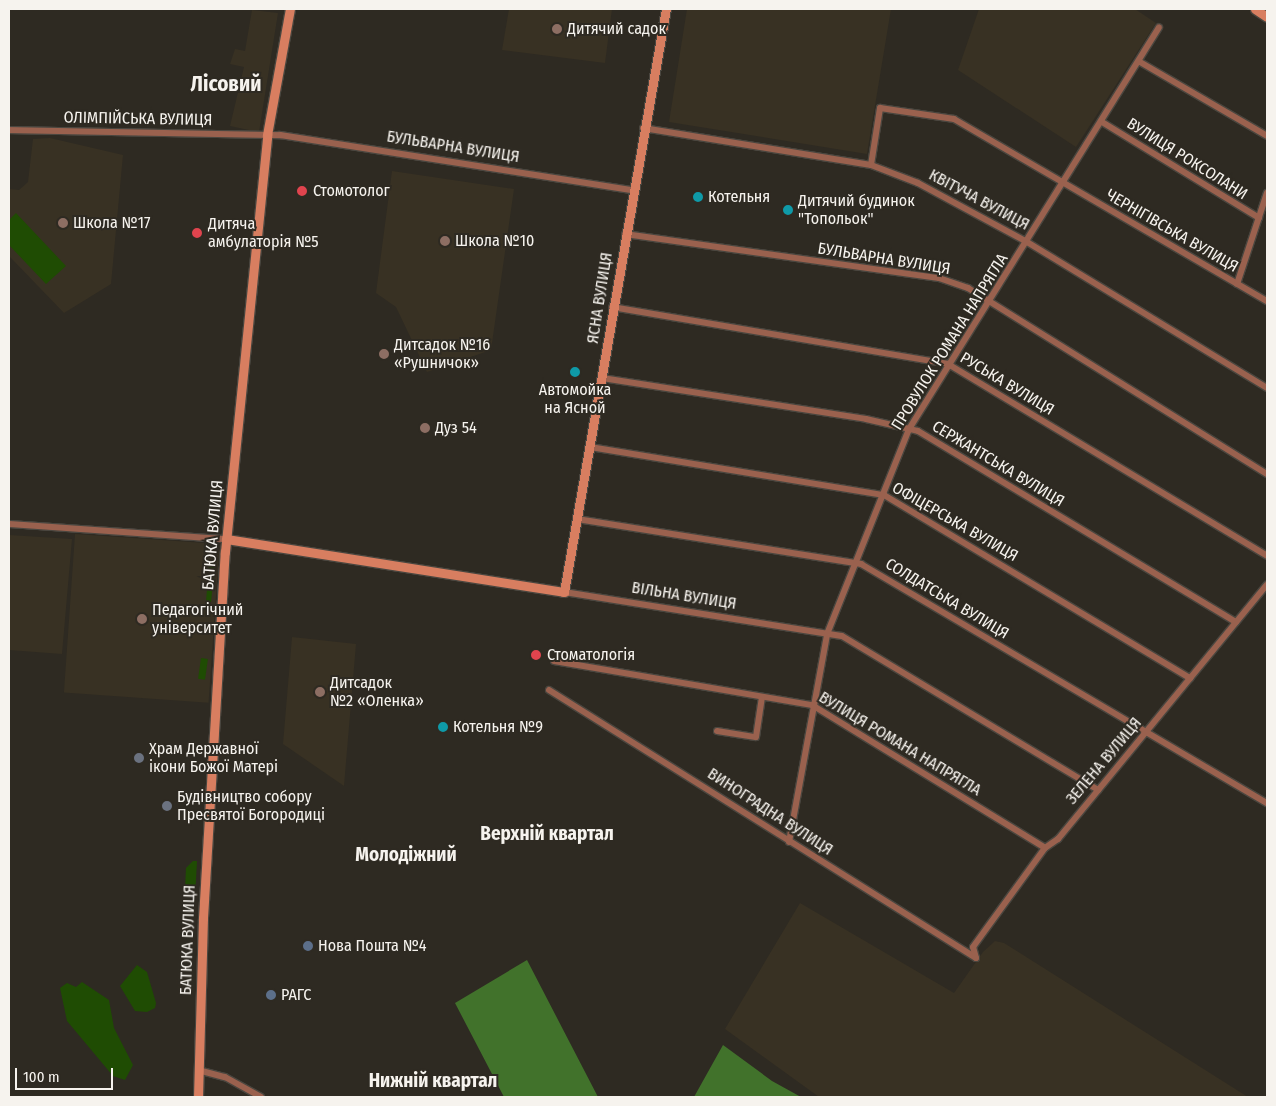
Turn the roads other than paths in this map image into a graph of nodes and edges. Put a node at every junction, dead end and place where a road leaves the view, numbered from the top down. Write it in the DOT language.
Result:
graph roads {
  1 [pos="290,9"];
  2 [pos="666,9"];
  3 [pos="1255,9"];
  4 [pos="1267,17"];
  5 [pos="1159,27"];
  6 [pos="1140,62"];
  7 [pos="1102,122"];
  8 [pos="644,128"];
  9 [pos="9,130"];
  10 [pos="267,136"];
  11 [pos="1267,136"];
  12 [pos="871,165"];
  13 [pos="1064,183"];
  14 [pos="633,190"];
  15 [pos="1267,193"];
  16 [pos="1258,218"];
  17 [pos="625,234"];
  18 [pos="1027,242"];
  19 [pos="1237,284"];
  20 [pos="992,300"];
  21 [pos="1267,301"];
  22 [pos="612,307"];
  23 [pos="948,364"];
  24 [pos="602,378"];
  25 [pos="1267,388"];
  26 [pos="909,430"];
  27 [pos="590,447"];
  28 [pos="1267,474"];
  29 [pos="884,495"];
  30 [pos="577,518"];
  31 [pos="9,524"];
  32 [pos="226,539"];
  33 [pos="1267,556"];
  34 [pos="852,563"];
  35 [pos="1267,585"];
  36 [pos="564,592"];
  37 [pos="1236,622"];
  38 [pos="827,634"];
  39 [pos="554,662"];
  40 [pos="1190,678"];
  41 [pos="549,690"];
  42 [pos="762,697"];
  43 [pos="812,705"];
  44 [pos="716,731"];
  45 [pos="1144,734"];
  46 [pos="1098,790"];
  47 [pos="1267,803"];
  48 [pos="789,842"];
  49 [pos="1045,848"];
  50 [pos="976,958"];
  51 [pos="198,1070"];
  52 [pos="198,1097"];
  53 [pos="261,1097"];
  1 -- 10 [label="street, БАТЮКА ВУЛИЦЯ"];
  2 -- 8 [label="street, ЯСНА ВУЛИЦЯ"];
  3 -- 4 [label="street"];
  5 -- 6 [label="street, ПРОВУЛОК РОМАНА НАПРЯГЛА"];
  6 -- 7 [label="street, ПРОВУЛОК РОМАНА НАПРЯГЛА"];
  6 -- 11 [label="street"];
  7 -- 13 [label="street, ПРОВУЛОК РОМАНА НАПРЯГЛА"];
  7 -- 16 [label="street, ВУЛИЦЯ РОКСОЛАНИ"];
  8 -- 12 [label="street, КВІТУЧА ВУЛИЦЯ"];
  8 -- 14 [label="street, ЯСНА ВУЛИЦЯ"];
  9 -- 10 [label="street, ОЛІМПІЙСЬКА ВУЛИЦЯ"];
  10 -- 14 [label="street, БУЛЬВАРНА ВУЛИЦЯ"];
  10 -- 32 [label="street, БАТЮКА ВУЛИЦЯ"];
  12 -- 13 [label="street, ЧЕРНІГІВСЬКА ВУЛИЦЯ"];
  12 -- 18 [label="street, КВІТУЧА ВУЛИЦЯ"];
  13 -- 18 [label="street, ПРОВУЛОК РОМАНА НАПРЯГЛА"];
  13 -- 19 [label="street, ЧЕРНІГІВСЬКА ВУЛИЦЯ"];
  14 -- 17 [label="street, ЯСНА ВУЛИЦЯ"];
  15 -- 16 [label="street"];
  16 -- 19 [label="street"];
  17 -- 20 [label="street, БУЛЬВАРНА ВУЛИЦЯ"];
  17 -- 22 [label="street, ЯСНА ВУЛИЦЯ"];
  18 -- 20 [label="street, ПРОВУЛОК РОМАНА НАПРЯГЛА"];
  18 -- 25 [label="street, КВІТУЧА ВУЛИЦЯ"];
  19 -- 21 [label="street, ЧЕРНІГІВСЬКА ВУЛИЦЯ"];
  20 -- 23 [label="street, ПРОВУЛОК РОМАНА НАПРЯГЛА"];
  20 -- 28 [label="street, БУЛЬВАРНА ВУЛИЦЯ"];
  22 -- 23 [label="street, РУСЬКА ВУЛИЦЯ"];
  22 -- 24 [label="street, ЯСНА ВУЛИЦЯ"];
  23 -- 26 [label="street, ПРОВУЛОК РОМАНА НАПРЯГЛА"];
  23 -- 33 [label="street, РУСЬКА ВУЛИЦЯ"];
  24 -- 26 [label="street, СЕРЖАНТСЬКА ВУЛИЦЯ"];
  24 -- 27 [label="street, ЯСНА ВУЛИЦЯ"];
  26 -- 29 [label="street, ПРОВУЛОК РОМАНА НАПРЯГЛА"];
  26 -- 37 [label="street, СЕРЖАНТСЬКА ВУЛИЦЯ"];
  27 -- 29 [label="street, ОФІЦЕРСЬКА ВУЛИЦЯ"];
  27 -- 30 [label="street, ЯСНА ВУЛИЦЯ"];
  29 -- 34 [label="street, ПРОВУЛОК РОМАНА НАПРЯГЛА"];
  29 -- 40 [label="street, ОФІЦЕРСЬКА ВУЛИЦЯ"];
  30 -- 34 [label="street, СОЛДАТСЬКА ВУЛИЦЯ"];
  30 -- 36 [label="street, ЯСНА ВУЛИЦЯ"];
  31 -- 32 [label="street"];
  32 -- 36 [label="street, ВІЛЬНА ВУЛИЦЯ"];
  32 -- 51 [label="street, БАТЮКА ВУЛИЦЯ"];
  34 -- 38 [label="street, ПРОВУЛОК РОМАНА НАПРЯГЛА"];
  34 -- 45 [label="street, СОЛДАТСЬКА ВУЛИЦЯ"];
  35 -- 37 [label="street, ЗЕЛЕНА ВУЛИЦЯ"];
  36 -- 38 [label="street, ВІЛЬНА ВУЛИЦЯ"];
  37 -- 40 [label="street, ЗЕЛЕНА ВУЛИЦЯ"];
  38 -- 43 [label="street, ПРОВУЛОК РОМАНА НАПРЯГЛА"];
  38 -- 46 [label="street, ВІЛЬНА ВУЛИЦЯ"];
  39 -- 42 [label="street, ВУЛИЦЯ РОМАНА НАПРЯГЛА"];
  40 -- 45 [label="street, ЗЕЛЕНА ВУЛИЦЯ"];
  41 -- 48 [label="street, ВИНОГРАДНА ВУЛИЦЯ"];
  42 -- 43 [label="street, ВУЛИЦЯ РОМАНА НАПРЯГЛА"];
  42 -- 44 [label="street"];
  43 -- 48 [label="street, ПРОВУЛОК РОМАНА НАПРЯГЛА"];
  43 -- 49 [label="street, ВУЛИЦЯ РОМАНА НАПРЯГЛА"];
  45 -- 46 [label="street, ЗЕЛЕНА ВУЛИЦЯ"];
  45 -- 47 [label="street, СОЛДАТСЬКА ВУЛИЦЯ"];
  46 -- 49 [label="street, ЗЕЛЕНА ВУЛИЦЯ"];
  48 -- 50 [label="street, ВИНОГРАДНА ВУЛИЦЯ"];
  49 -- 50 [label="street, ЗЕЛЕНА ВУЛИЦЯ"];
  51 -- 52 [label="street, БАТЮКА ВУЛИЦЯ"];
  51 -- 53 [label="street"];
}
